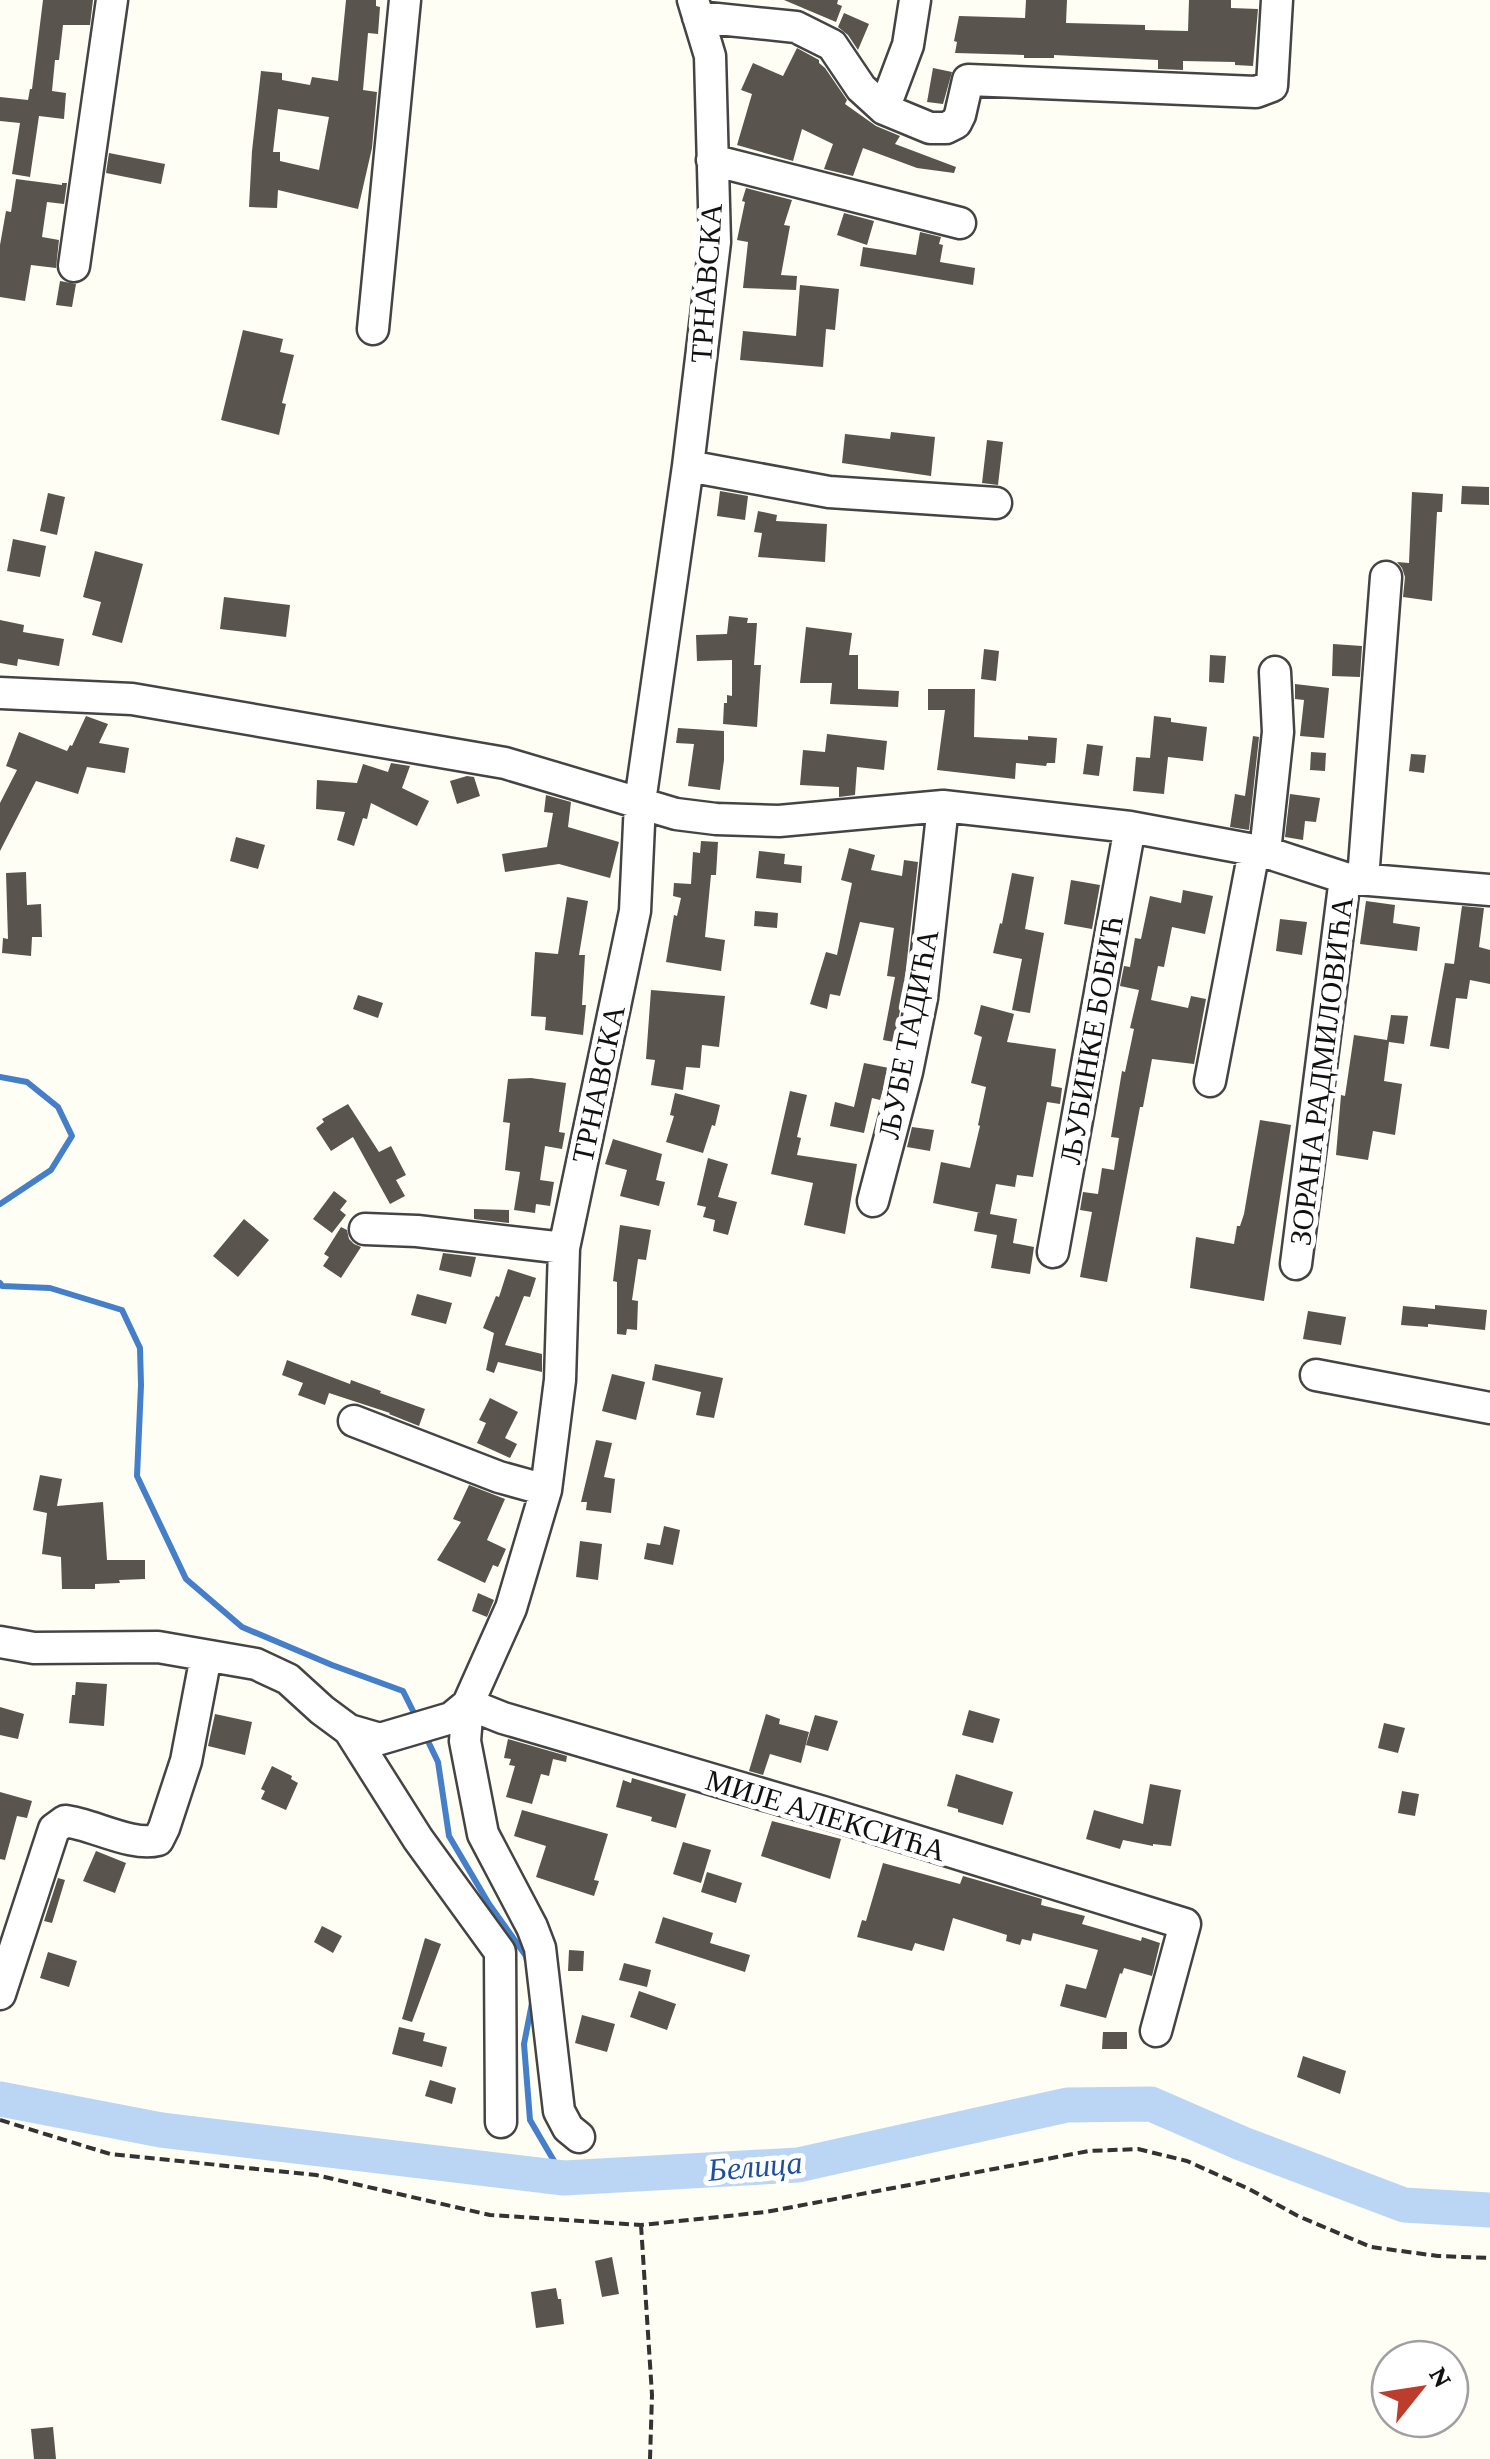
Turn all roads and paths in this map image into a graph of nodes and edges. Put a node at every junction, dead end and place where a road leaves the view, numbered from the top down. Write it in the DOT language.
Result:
graph roads {
  1 [pos="112,0"];
  2 [pos="406,0"];
  3 [pos="915,0"];
  4 [pos="1277,0"];
  5 [pos="696,8"];
  6 [pos="884,109"];
  7 [pos="712,160"];
  8 [pos="960,222"];
  9 [pos="74,266"];
  10 [pos="373,330"];
  11 [pos="688,466"];
  12 [pos="996,503"];
  13 [pos="1386,578"];
  14 [pos="1275,672"];
  15 [pos="0,693"];
  16 [pos="640,802"];
  17 [pos="943,806"];
  18 [pos="1130,827"];
  19 [pos="1260,852"];
  20 [pos="1354,878"];
  21 [pos="1490,890"];
  22 [pos="1210,1081"];
  23 [pos="873,1202"];
  24 [pos="366,1229"];
  25 [pos="564,1248"];
  26 [pos="1053,1252"];
  27 [pos="1296,1264"];
  28 [pos="1316,1375"];
  29 [pos="1490,1408"];
  30 [pos="354,1421"];
  31 [pos="546,1490"];
  32 [pos="0,1642"];
  33 [pos="206,1656"];
  34 [pos="468,1704"];
  35 [pos="349,1730"];
  36 [pos="0,1994"];
  37 [pos="1156,2032"];
  38 [pos="0,2120"];
  39 [pos="502,2122"];
  40 [pos="579,2137"];
  41 [pos="641,2225"];
  42 [pos="1490,2258"];
  43 [pos="650,2459"];
  1 -- 9 [label="street"];
  2 -- 10 [label="street"];
  3 -- 6 [label="street"];
  4 -- 6 [label="street"];
  5 -- 6 [label="street"];
  5 -- 7 [label="street, ТРНАВСКА"];
  7 -- 8 [label="street"];
  7 -- 11 [label="street, ТРНАВСКА"];
  11 -- 12 [label="street"];
  11 -- 16 [label="street, ТРНАВСКА"];
  13 -- 20 [label="street, ЗОРАНА РАДМИЛОВИЋА"];
  14 -- 19 [label="street"];
  15 -- 16 [label="street"];
  16 -- 17 [label="street"];
  16 -- 25 [label="street, ТРНАВСКА"];
  17 -- 18 [label="street"];
  17 -- 23 [label="street, ЉУБЕ ТАДИЋА"];
  18 -- 19 [label="street"];
  18 -- 26 [label="street, ЉУБИНКЕ БОБИЋ"];
  19 -- 20 [label="street"];
  19 -- 22 [label="street"];
  20 -- 21 [label="street"];
  20 -- 27 [label="street, ЗОРАНА РАДМИЛОВИЋА"];
  24 -- 25 [label="street"];
  25 -- 31 [label="street, ТРНАВСКА"];
  28 -- 29 [label="street"];
  30 -- 31 [label="street"];
  31 -- 34 [label="street, ТРНАВСКА"];
  32 -- 33 [label="street"];
  33 -- 35 [label="street"];
  33 -- 36 [label="street"];
  34 -- 35 [label="street"];
  34 -- 37 [label="street, МИЈЕ АЛЕКСИЋА"];
  34 -- 40 [label="street, ТРНАВСКА"];
  35 -- 39 [label="street"];
  38 -- 41 [label="path"];
  41 -- 42 [label="path"];
  41 -- 43 [label="path"];
}
